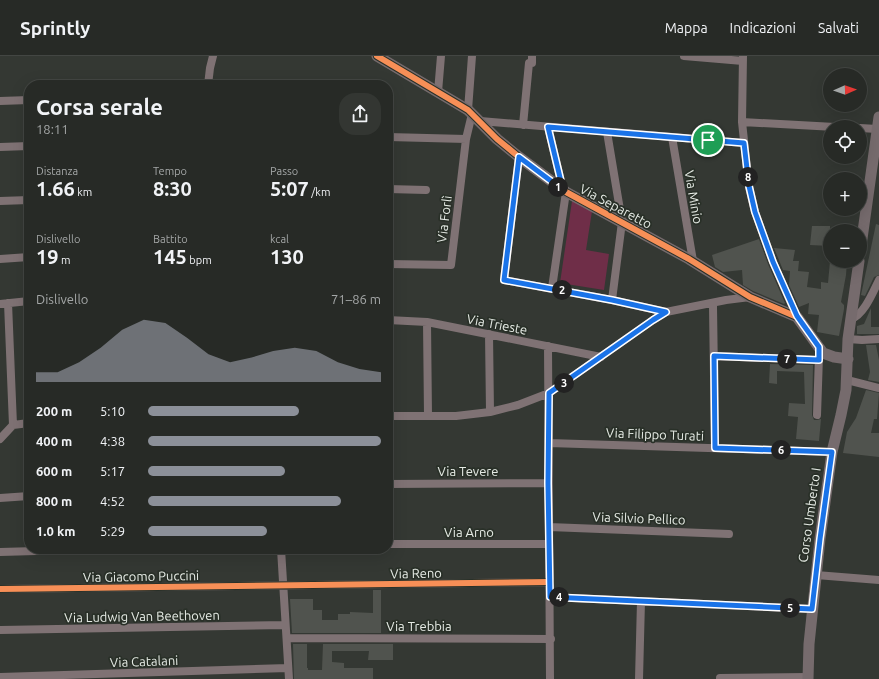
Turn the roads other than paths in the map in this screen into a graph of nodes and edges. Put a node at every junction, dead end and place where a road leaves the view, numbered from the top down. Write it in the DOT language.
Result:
graph roads {
  1 [pos="213,56"];
  2 [pos="441,56"];
  3 [pos="472,56"];
  4 [pos="532,56"];
  5 [pos="684,56"];
  6 [pos="382,57"];
  7 [pos="743,58"];
  8 [pos="209,80"];
  9 [pos="438,92"];
  10 [pos="24,100"];
  11 [pos="0,101"];
  12 [pos="470,112"];
  13 [pos="879,117"];
  14 [pos="480,121"];
  15 [pos="742,122"];
  16 [pos="523,125"];
  17 [pos="823,126"];
  18 [pos="548,127"];
  19 [pos="867,128"];
  20 [pos="877,129"];
  21 [pos="607,132"];
  22 [pos="393,137"];
  23 [pos="672,137"];
  24 [pos="466,139"];
  25 [pos="744,143"];
  26 [pos="24,146"];
  27 [pos="0,147"];
  28 [pos="519,157"];
  29 [pos="393,189"];
  30 [pos="426,190"];
  31 [pos="565,191"];
  32 [pos="24,200"];
  33 [pos="0,202"];
  34 [pos="622,222"];
  35 [pos="864,224"];
  36 [pos="24,257"];
  37 [pos="0,259"];
  38 [pos="693,261"];
  39 [pos="393,264"];
  40 [pos="858,268"];
  41 [pos="879,280"];
  42 [pos="552,288"];
  43 [pos="750,297"];
  44 [pos="612,300"];
  45 [pos="24,301"];
  46 [pos="4,303"];
  47 [pos="713,306"];
  48 [pos="666,312"];
  49 [pos="797,316"];
  50 [pos="851,319"];
  51 [pos="393,320"];
  52 [pos="427,322"];
  53 [pos="489,334"];
  54 [pos="848,339"];
  55 [pos="879,339"];
  56 [pos="548,346"];
  57 [pos="819,347"];
  58 [pos="714,356"];
  59 [pos="601,357"];
  60 [pos="848,359"];
  61 [pos="819,360"];
  62 [pos="847,380"];
  63 [pos="879,388"];
  64 [pos="549,393"];
  65 [pos="490,412"];
  66 [pos="817,415"];
  67 [pos="393,416"];
  68 [pos="428,416"];
  69 [pos="24,424"];
  70 [pos="13,425"];
  71 [pos="0,439"];
  72 [pos="549,443"];
  73 [pos="715,448"];
  74 [pos="832,452"];
  75 [pos="548,483"];
  76 [pos="393,484"];
  77 [pos="24,496"];
  78 [pos="0,498"];
  79 [pos="549,527"];
  80 [pos="729,534"];
  81 [pos="393,544"];
  82 [pos="549,544"];
  83 [pos="24,551"];
  84 [pos="0,552"];
  85 [pos="281,554"];
  86 [pos="816,575"];
  87 [pos="879,580"];
  88 [pos="550,582"];
  89 [pos="283,585"];
  90 [pos="0,589"];
  91 [pos="550,597"];
  92 [pos="641,601"];
  93 [pos="812,609"];
  94 [pos="285,625"];
  95 [pos="0,630"];
  96 [pos="286,638"];
  97 [pos="551,639"];
  98 [pos="288,668"];
  99 [pos="0,677"];
  100 [pos="720,678"];
  101 [pos="808,678"];
  102 [pos="289,679"];
  103 [pos="550,679"];
  104 [pos="639,679"];
  1 -- 8 [label="street"];
  2 -- 9 [label="street"];
  3 -- 12 [label="street, Via Forlì"];
  4 -- 16 [label="street"];
  5 -- 7 [label="street"];
  6 -- 9 [label="street, Via Separetto"];
  7 -- 15 [label="street"];
  9 -- 12 [label="street, Via Separetto"];
  10 -- 11 [label="street"];
  12 -- 14 [label="street, Via Separetto"];
  12 -- 24 [label="street, Via Forlì"];
  13 -- 20 [label="street"];
  14 -- 16 [label="street"];
  14 -- 28 [label="street, Via Separetto"];
  15 -- 17 [label="street"];
  15 -- 25 [label="street"];
  16 -- 18 [label="street"];
  18 -- 21 [label="street"];
  18 -- 31 [label="street"];
  19 -- 20 [label="street"];
  20 -- 35 [label="street"];
  21 -- 23 [label="street"];
  21 -- 34 [label="street"];
  22 -- 24 [label="street"];
  23 -- 25 [label="street"];
  23 -- 38 [label="street, Via Minio"];
  24 -- 39 [label="street, Via Forlì"];
  25 -- 49 [label="street"];
  26 -- 27 [label="street"];
  28 -- 31 [label="street, Via Separetto"];
  28 -- 42 [label="street"];
  29 -- 30 [label="street"];
  31 -- 34 [label="street, Via Separetto"];
  31 -- 42 [label="street"];
  32 -- 33 [label="street"];
  34 -- 38 [label="street, Via Separetto"];
  34 -- 44 [label="street"];
  36 -- 37 [label="street"];
  38 -- 43 [label="street, Via Separetto"];
  40 -- 50 [label="street, Corso Umberto I"];
  41 -- 50 [label="street"];
  42 -- 44 [label="street"];
  43 -- 48 [label="street"];
  43 -- 49 [label="street, Via Separetto"];
  44 -- 48 [label="street"];
  45 -- 46 [label="street"];
  46 -- 70 [label="street"];
  47 -- 58 [label="street"];
  48 -- 59 [label="street"];
  49 -- 57 [label="street"];
  50 -- 54 [label="street, Corso Umberto I"];
  51 -- 52 [label="street, Via Trieste"];
  52 -- 53 [label="street, Via Trieste"];
  52 -- 68 [label="street"];
  53 -- 56 [label="street, Via Trieste"];
  53 -- 65 [label="street"];
  54 -- 55 [label="street"];
  54 -- 60 [label="street, Corso Umberto I"];
  56 -- 59 [label="street, Via Trieste"];
  56 -- 64 [label="street"];
  57 -- 60 [label="street"];
  57 -- 61 [label="street"];
  58 -- 61 [label="street"];
  58 -- 73 [label="street"];
  59 -- 64 [label="street"];
  60 -- 62 [label="street, Corso Umberto I"];
  61 -- 66 [label="street"];
  62 -- 63 [label="street"];
  62 -- 74 [label="street, Corso Umberto I"];
  64 -- 65 [label="street"];
  64 -- 72 [label="street"];
  65 -- 68 [label="street"];
  67 -- 68 [label="street"];
  69 -- 70 [label="street"];
  70 -- 71 [label="street"];
  72 -- 73 [label="street, Via Filippo Turati"];
  72 -- 75 [label="street"];
  73 -- 74 [label="street, Via Filippo Turati"];
  74 -- 86 [label="street, Corso Umberto I"];
  75 -- 76 [label="street, Via Tevere"];
  75 -- 79 [label="street"];
  77 -- 78 [label="street"];
  79 -- 80 [label="street, Via Silvio Pellico"];
  79 -- 82 [label="street"];
  81 -- 82 [label="street, Via Arno"];
  82 -- 88 [label="street"];
  83 -- 84 [label="street"];
  85 -- 89 [label="street"];
  86 -- 87 [label="street"];
  86 -- 93 [label="street, Corso Umberto I"];
  88 -- 89 [label="street, Via Reno"];
  88 -- 91 [label="street"];
  89 -- 90 [label="street, Via Giacomo Puccini"];
  89 -- 94 [label="street"];
  91 -- 92 [label="street"];
  91 -- 97 [label="street"];
  92 -- 93 [label="street"];
  92 -- 104 [label="street"];
  93 -- 101 [label="street, Corso Umberto I"];
  94 -- 95 [label="street, Via Ludwig Van Beethoven"];
  94 -- 96 [label="street"];
  96 -- 97 [label="street, Via Trebbia"];
  96 -- 98 [label="street"];
  97 -- 103 [label="street"];
  98 -- 99 [label="street, Via Catalani"];
  98 -- 102 [label="street"];
  100 -- 101 [label="street"];
}
